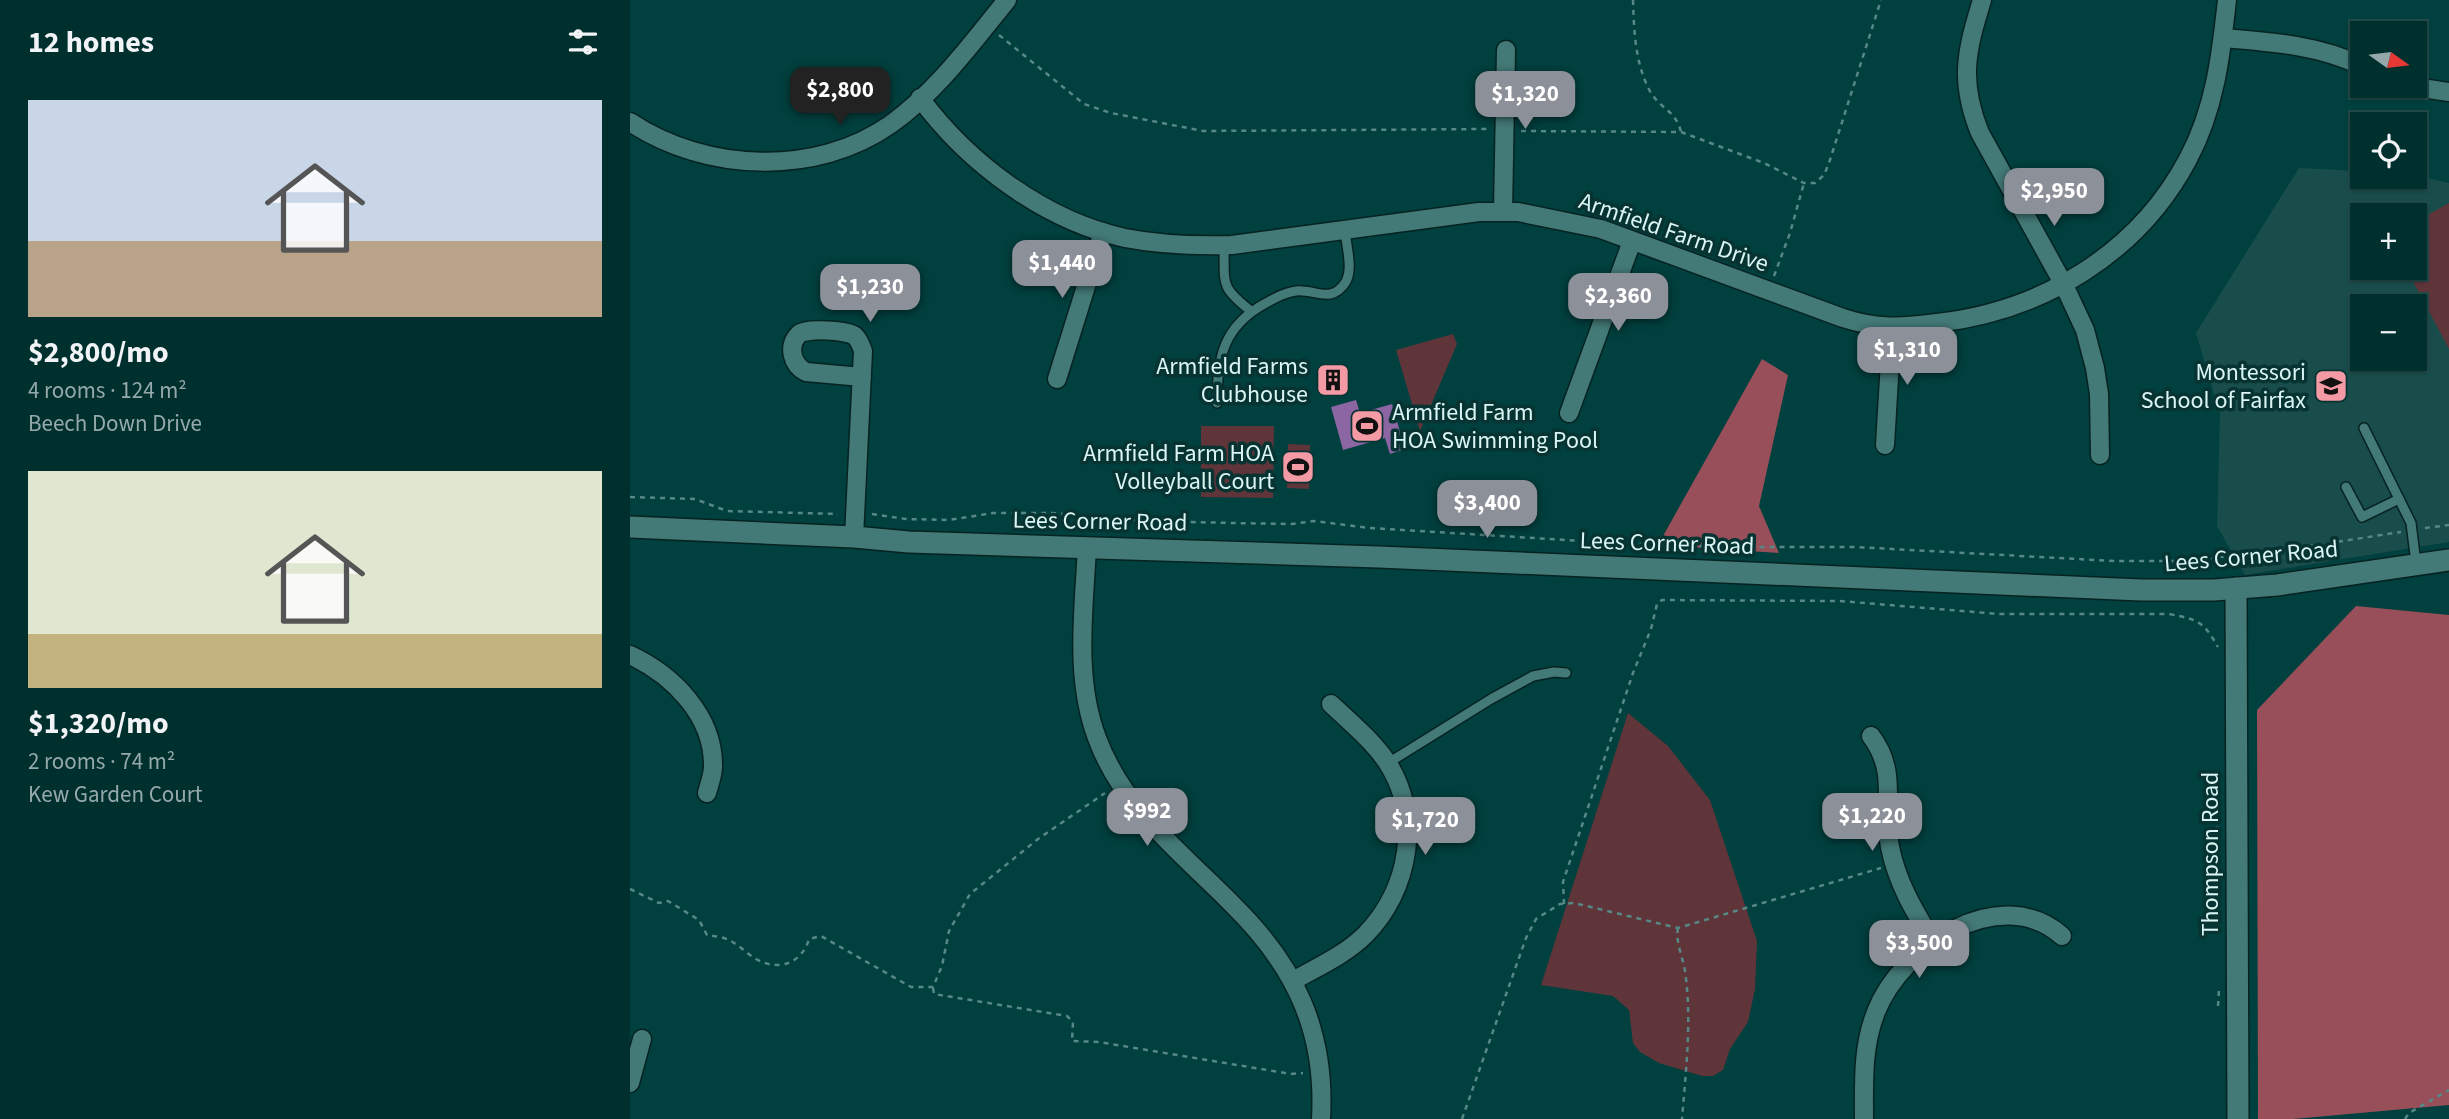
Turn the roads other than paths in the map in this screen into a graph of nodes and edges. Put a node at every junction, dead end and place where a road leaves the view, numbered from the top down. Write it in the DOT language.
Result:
graph roads {
  1 [pos="1007,0"];
  2 [pos="1982,0"];
  3 [pos="2227,0"];
  4 [pos="2223,38"];
  5 [pos="1506,50"];
  6 [pos="2350,61"];
  7 [pos="2427,89"];
  8 [pos="2449,92"];
  9 [pos="920,98"];
  10 [pos="630,122"];
  11 [pos="1503,211"];
  12 [pos="1345,230"];
  13 [pos="1103,232"];
  14 [pos="1632,241"];
  15 [pos="1223,245"];
  16 [pos="2064,285"];
  17 [pos="1251,311"];
  18 [pos="1892,328"];
  19 [pos="862,377"];
  20 [pos="1057,379"];
  21 [pos="1217,403"];
  22 [pos="1569,413"];
  23 [pos="2364,428"];
  24 [pos="1885,445"];
  25 [pos="2100,455"];
  26 [pos="2346,486"];
  27 [pos="2399,499"];
  28 [pos="630,527"];
  29 [pos="854,537"];
  30 [pos="1087,547"];
  31 [pos="2449,560"];
  32 [pos="2416,565"];
  33 [pos="2236,588"];
  34 [pos="630,655"];
  35 [pos="1566,673"];
  36 [pos="1331,704"];
  37 [pos="1871,736"];
  38 [pos="1388,764"];
  39 [pos="707,793"];
  40 [pos="2062,936"];
  41 [pos="1933,942"];
  42 [pos="1293,981"];
  43 [pos="642,1040"];
  44 [pos="630,1083"];
  45 [pos="1321,1119"];
  46 [pos="1864,1119"];
  47 [pos="2238,1119"];
  1 -- 9 [label="street"];
  2 -- 16 [label="street"];
  3 -- 4 [label="street, Armfield Farm Drive"];
  4 -- 6 [label="street"];
  4 -- 16 [label="street, Armfield Farm Drive"];
  5 -- 11 [label="street"];
  7 -- 8 [label="street"];
  9 -- 10 [label="street"];
  9 -- 13 [label="street, Armfield Farm Drive"];
  11 -- 12 [label="street, Armfield Farm Drive"];
  11 -- 14 [label="street, Armfield Farm Drive"];
  12 -- 15 [label="street, Armfield Farm Drive"];
  12 -- 17 [label="lane"];
  13 -- 15 [label="street, Armfield Farm Drive"];
  13 -- 20 [label="street"];
  14 -- 18 [label="street, Armfield Farm Drive"];
  14 -- 22 [label="street"];
  15 -- 17 [label="lane"];
  16 -- 18 [label="street, Armfield Farm Drive"];
  16 -- 25 [label="street"];
  17 -- 21 [label="lane"];
  18 -- 24 [label="street"];
  19 -- 29 [label="street"];
  23 -- 27 [label="lane"];
  26 -- 27 [label="lane"];
  27 -- 32 [label="lane"];
  28 -- 29 [label="street, Lees Corner Road"];
  29 -- 30 [label="street, Lees Corner Road"];
  30 -- 33 [label="street, Lees Corner Road"];
  30 -- 42 [label="street"];
  31 -- 32 [label="street, Lees Corner Road"];
  32 -- 33 [label="street, Lees Corner Road"];
  33 -- 47 [label="street, Thompson Road"];
  34 -- 39 [label="street"];
  35 -- 38 [label="lane"];
  36 -- 38 [label="street"];
  37 -- 41 [label="street"];
  38 -- 42 [label="street"];
  40 -- 41 [label="street"];
  41 -- 46 [label="street"];
  42 -- 45 [label="street"];
  43 -- 44 [label="street"];
}
